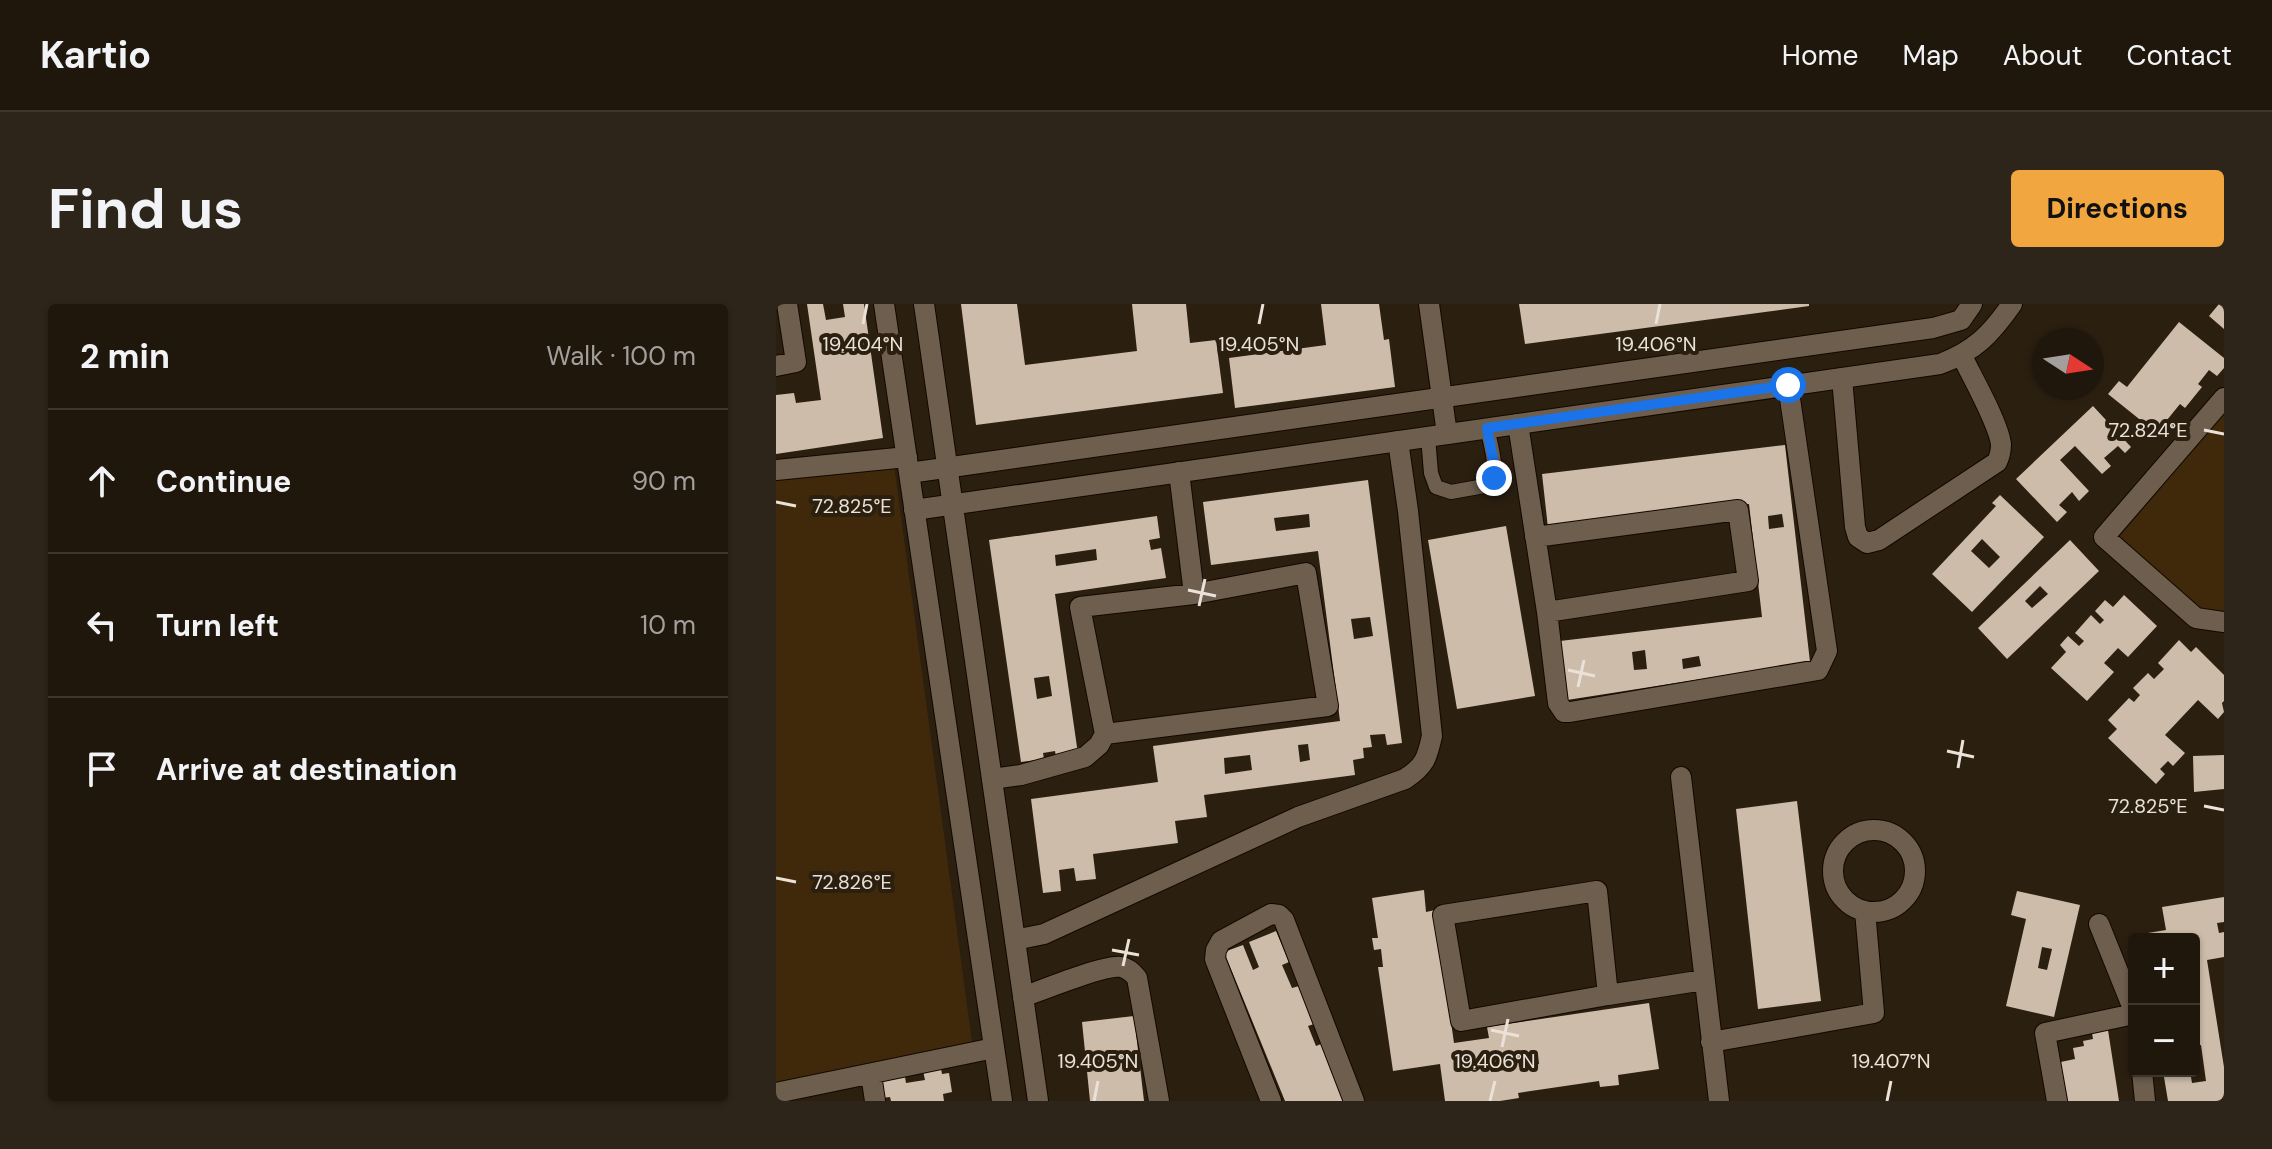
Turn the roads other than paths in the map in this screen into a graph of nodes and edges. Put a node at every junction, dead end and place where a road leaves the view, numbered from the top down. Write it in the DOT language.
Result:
graph roads {
  1 [pos="787,304"];
  2 [pos="884,304"];
  3 [pos="924,304"];
  4 [pos="1429,304"];
  5 [pos="2012,304"];
  6 [pos="1966,312"];
  7 [pos="1970,350"];
  8 [pos="776,366"];
  9 [pos="1842,378"];
  10 [pos="1788,385"];
  11 [pos="1441,397"];
  12 [pos="2224,398"];
  13 [pos="1518,424"];
  14 [pos="1487,428"];
  15 [pos="1437,435"];
  16 [pos="1398,441"];
  17 [pos="908,465"];
  18 [pos="947,467"];
  19 [pos="776,470"];
  20 [pos="1179,472"];
  21 [pos="953,504"];
  22 [pos="914,510"];
  23 [pos="1535,537"];
  24 [pos="1194,594"];
  25 [pos="1547,612"];
  26 [pos="2224,622"];
  27 [pos="1105,734"];
  28 [pos="1681,777"];
  29 [pos="992,779"];
  30 [pos="1865,911"];
  31 [pos="2099,924"];
  32 [pos="1015,940"];
  33 [pos="1704,980"];
  34 [pos="1608,995"];
  35 [pos="1023,997"];
  36 [pos="2131,1005"];
  37 [pos="2128,1014"];
  38 [pos="1711,1042"];
  39 [pos="994,1048"];
  40 [pos="871,1074"];
  41 [pos="2143,1077"];
  42 [pos="776,1093"];
  43 [pos="875,1101"];
  44 [pos="1002,1101"];
  45 [pos="1038,1101"];
  46 [pos="1159,1101"];
  47 [pos="1271,1101"];
  48 [pos="1354,1101"];
  49 [pos="1719,1101"];
  50 [pos="2057,1101"];
  51 [pos="2145,1101"];
  1 -- 8 [label="street"];
  2 -- 17 [label="street"];
  3 -- 18 [label="street"];
  4 -- 11 [label="street"];
  5 -- 7 [label="street"];
  6 -- 7 [label="street"];
  6 -- 11 [label="street"];
  7 -- 9 [label="street"];
  7 -- 9 [label="street"];
  9 -- 10 [label="street"];
  10 -- 13 [label="street"];
  10 -- 25 [label="street"];
  11 -- 15 [label="street"];
  11 -- 18 [label="street"];
  12 -- 26 [label="street"];
  13 -- 14 [label="street"];
  13 -- 23 [label="street"];
  14 -- 15 [label="street"];
  14 -- 15 [label="lane"];
  15 -- 16 [label="street"];
  16 -- 20 [label="street"];
  16 -- 32 [label="street"];
  17 -- 18 [label="street"];
  17 -- 19 [label="street"];
  17 -- 22 [label="street"];
  18 -- 21 [label="street"];
  20 -- 21 [label="street"];
  20 -- 24 [label="street"];
  21 -- 22 [label="street"];
  21 -- 29 [label="street"];
  22 -- 39 [label="street"];
  23 -- 25 [label="street"];
  23 -- 25 [label="street"];
  24 -- 27 [label="street"];
  24 -- 27 [label="street"];
  27 -- 29 [label="street"];
  28 -- 33 [label="street"];
  29 -- 32 [label="street"];
  30 -- 30 [label="street"];
  30 -- 38 [label="street"];
  31 -- 36 [label="street"];
  32 -- 35 [label="street"];
  33 -- 34 [label="street"];
  33 -- 38 [label="street"];
  34 -- 34 [label="street"];
  35 -- 45 [label="street"];
  35 -- 46 [label="street"];
  37 -- 50 [label="street"];
  38 -- 49 [label="street"];
  39 -- 40 [label="street"];
  39 -- 44 [label="street"];
  40 -- 42 [label="street"];
  40 -- 43 [label="street"];
  41 -- 51 [label="street"];
  47 -- 48 [label="street"];
}
